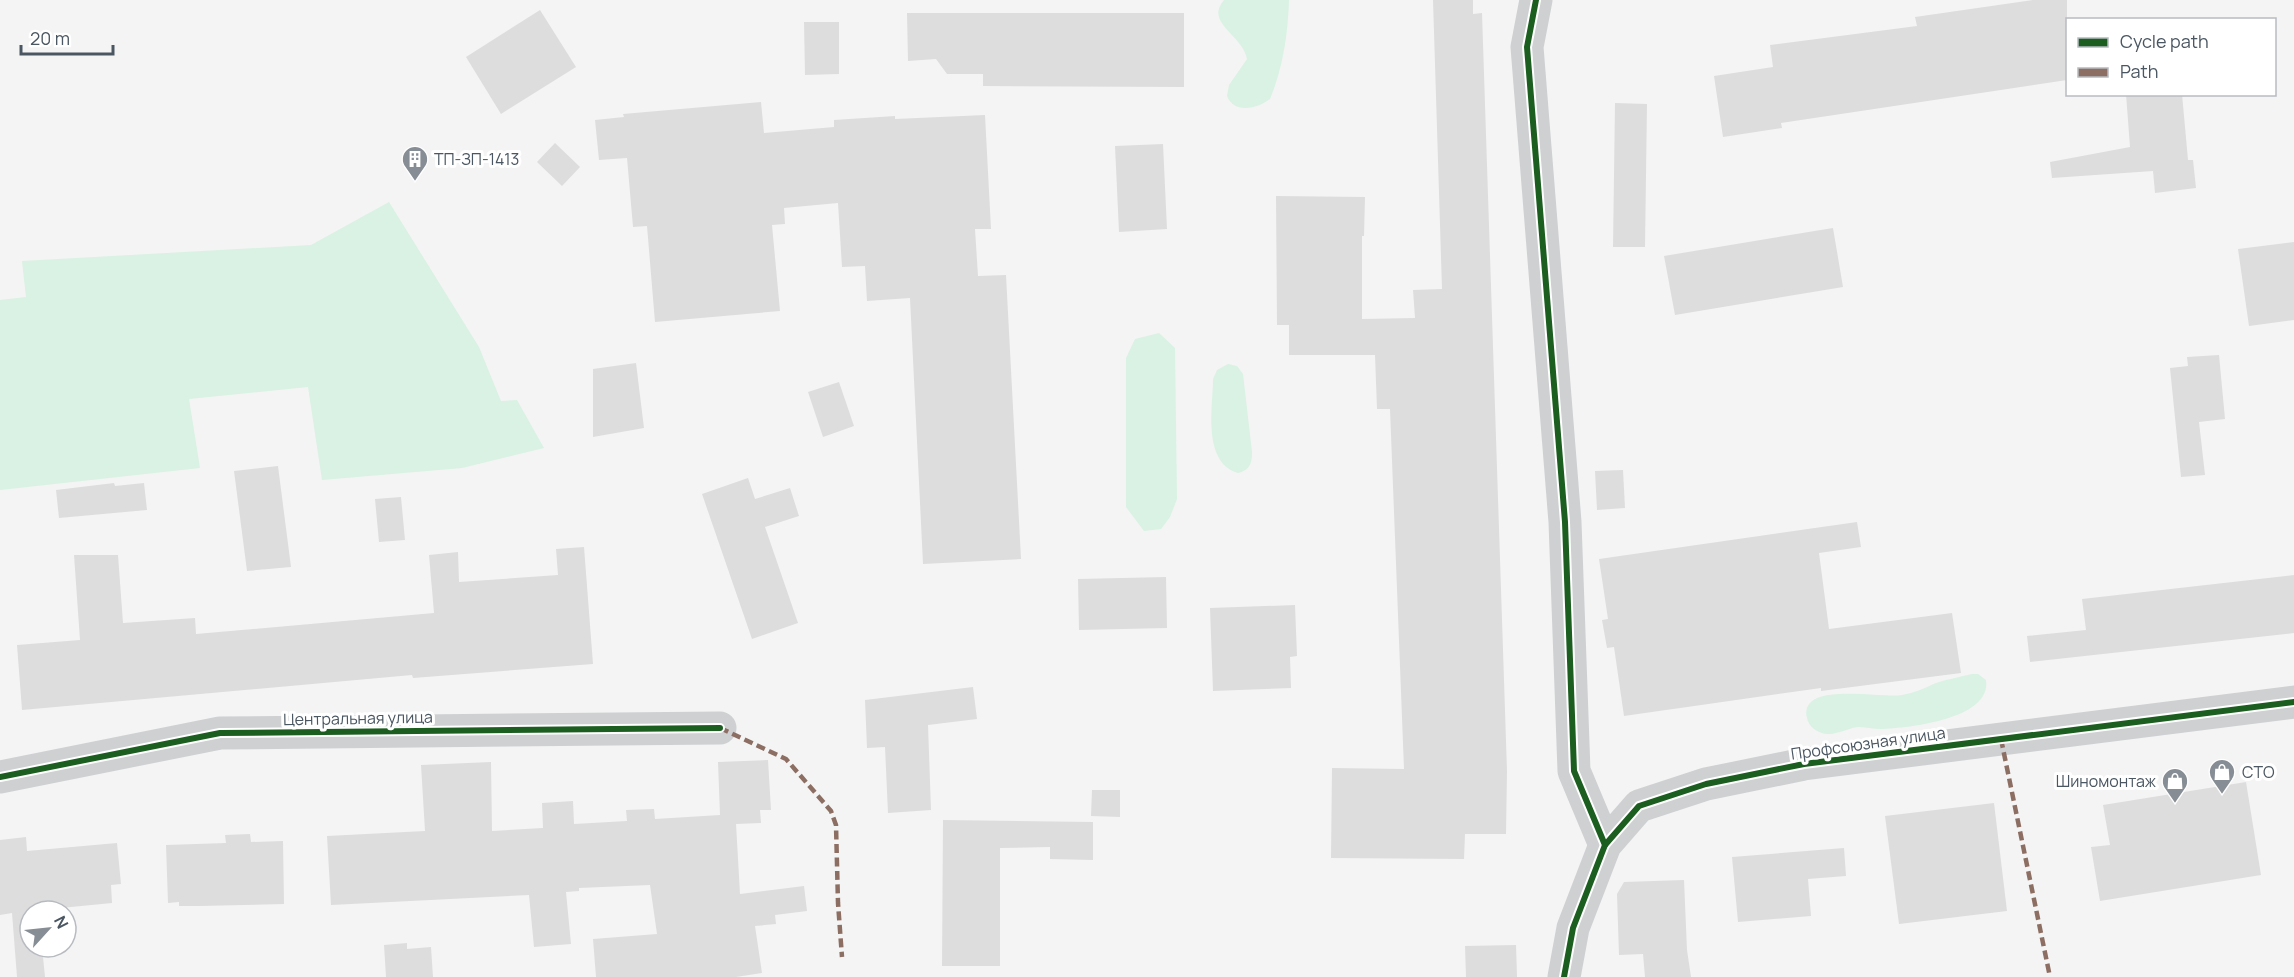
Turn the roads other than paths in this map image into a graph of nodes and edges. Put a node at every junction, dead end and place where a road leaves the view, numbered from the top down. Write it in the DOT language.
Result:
graph roads {
  1 [pos="1536,0"];
  2 [pos="2294,702"];
  3 [pos="720,728"];
  4 [pos="0,777"];
  5 [pos="1605,845"];
  6 [pos="1564,977"];
  1 -- 5 [label="street"];
  2 -- 5 [label="street, Профсоюзная улица"];
  3 -- 4 [label="street, Центральная улица"];
  5 -- 6 [label="street, Профсоюзная улица"];
}
